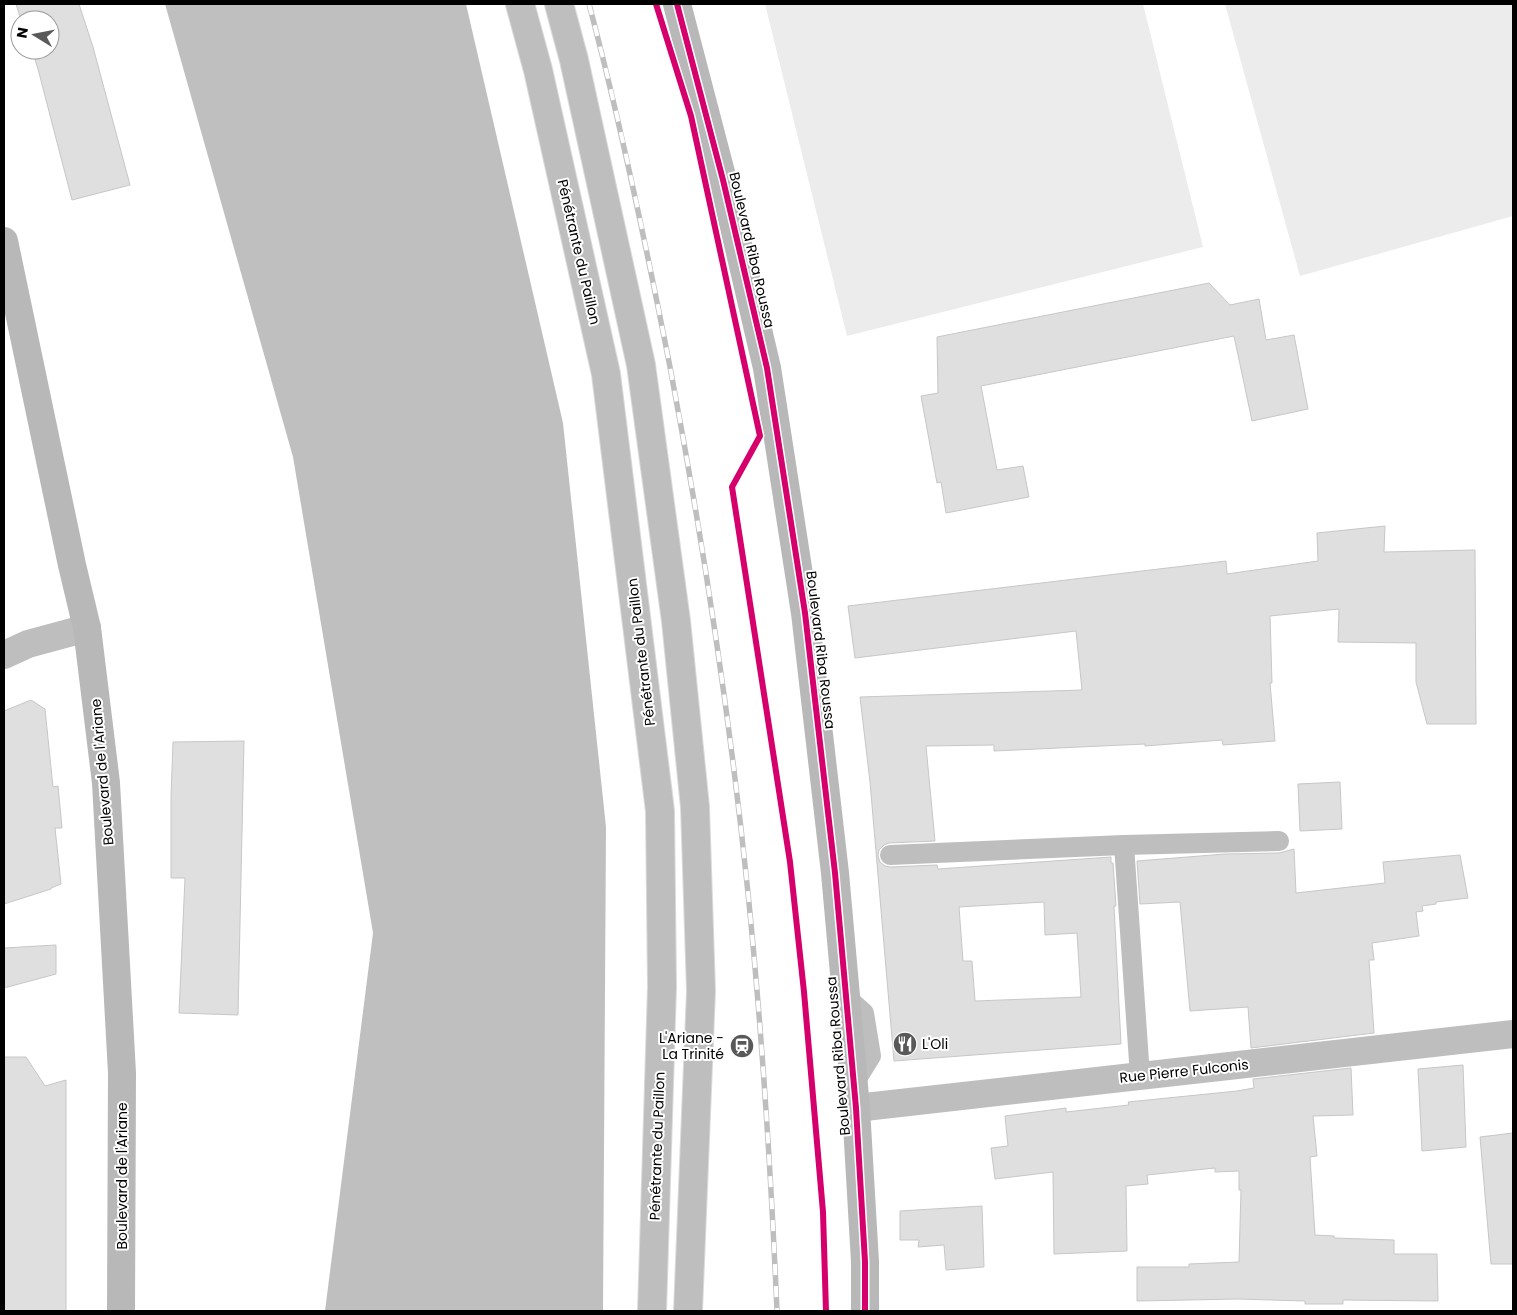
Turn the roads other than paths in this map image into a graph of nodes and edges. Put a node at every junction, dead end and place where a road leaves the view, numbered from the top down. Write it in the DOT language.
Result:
graph roads {
  1 [pos="520,4"];
  2 [pos="559,4"];
  3 [pos="677,4"];
  4 [pos="4,241"];
  5 [pos="7,269"];
  6 [pos="87,628"];
  7 [pos="4,655"];
  8 [pos="1279,840"];
  9 [pos="1124,845"];
  10 [pos="890,854"];
  11 [pos="1513,1034"];
  12 [pos="1140,1076"];
  13 [pos="854,1097"];
  14 [pos="121,1311"];
  15 [pos="652,1311"];
  16 [pos="688,1311"];
  17 [pos="865,1311"];
  1 -- 15 [label="main road, Pénétrante du Paillon"];
  2 -- 16 [label="main road"];
  3 -- 13 [label="street, Boulevard Riba Roussa"];
  4 -- 5 [label="street, Boulevard de l'Ariane"];
  5 -- 6 [label="street, Boulevard de l'Ariane"];
  6 -- 7 [label="main road"];
  6 -- 14 [label="street, Boulevard de l'Ariane"];
  8 -- 9 [label="lane"];
  9 -- 10 [label="lane"];
  9 -- 12 [label="lane"];
  11 -- 12 [label="main road, Rue Pierre Fulconis"];
  12 -- 13 [label="main road, Rue Pierre Fulconis"];
  13 -- 17 [label="street, Boulevard Riba Roussa"];
}
